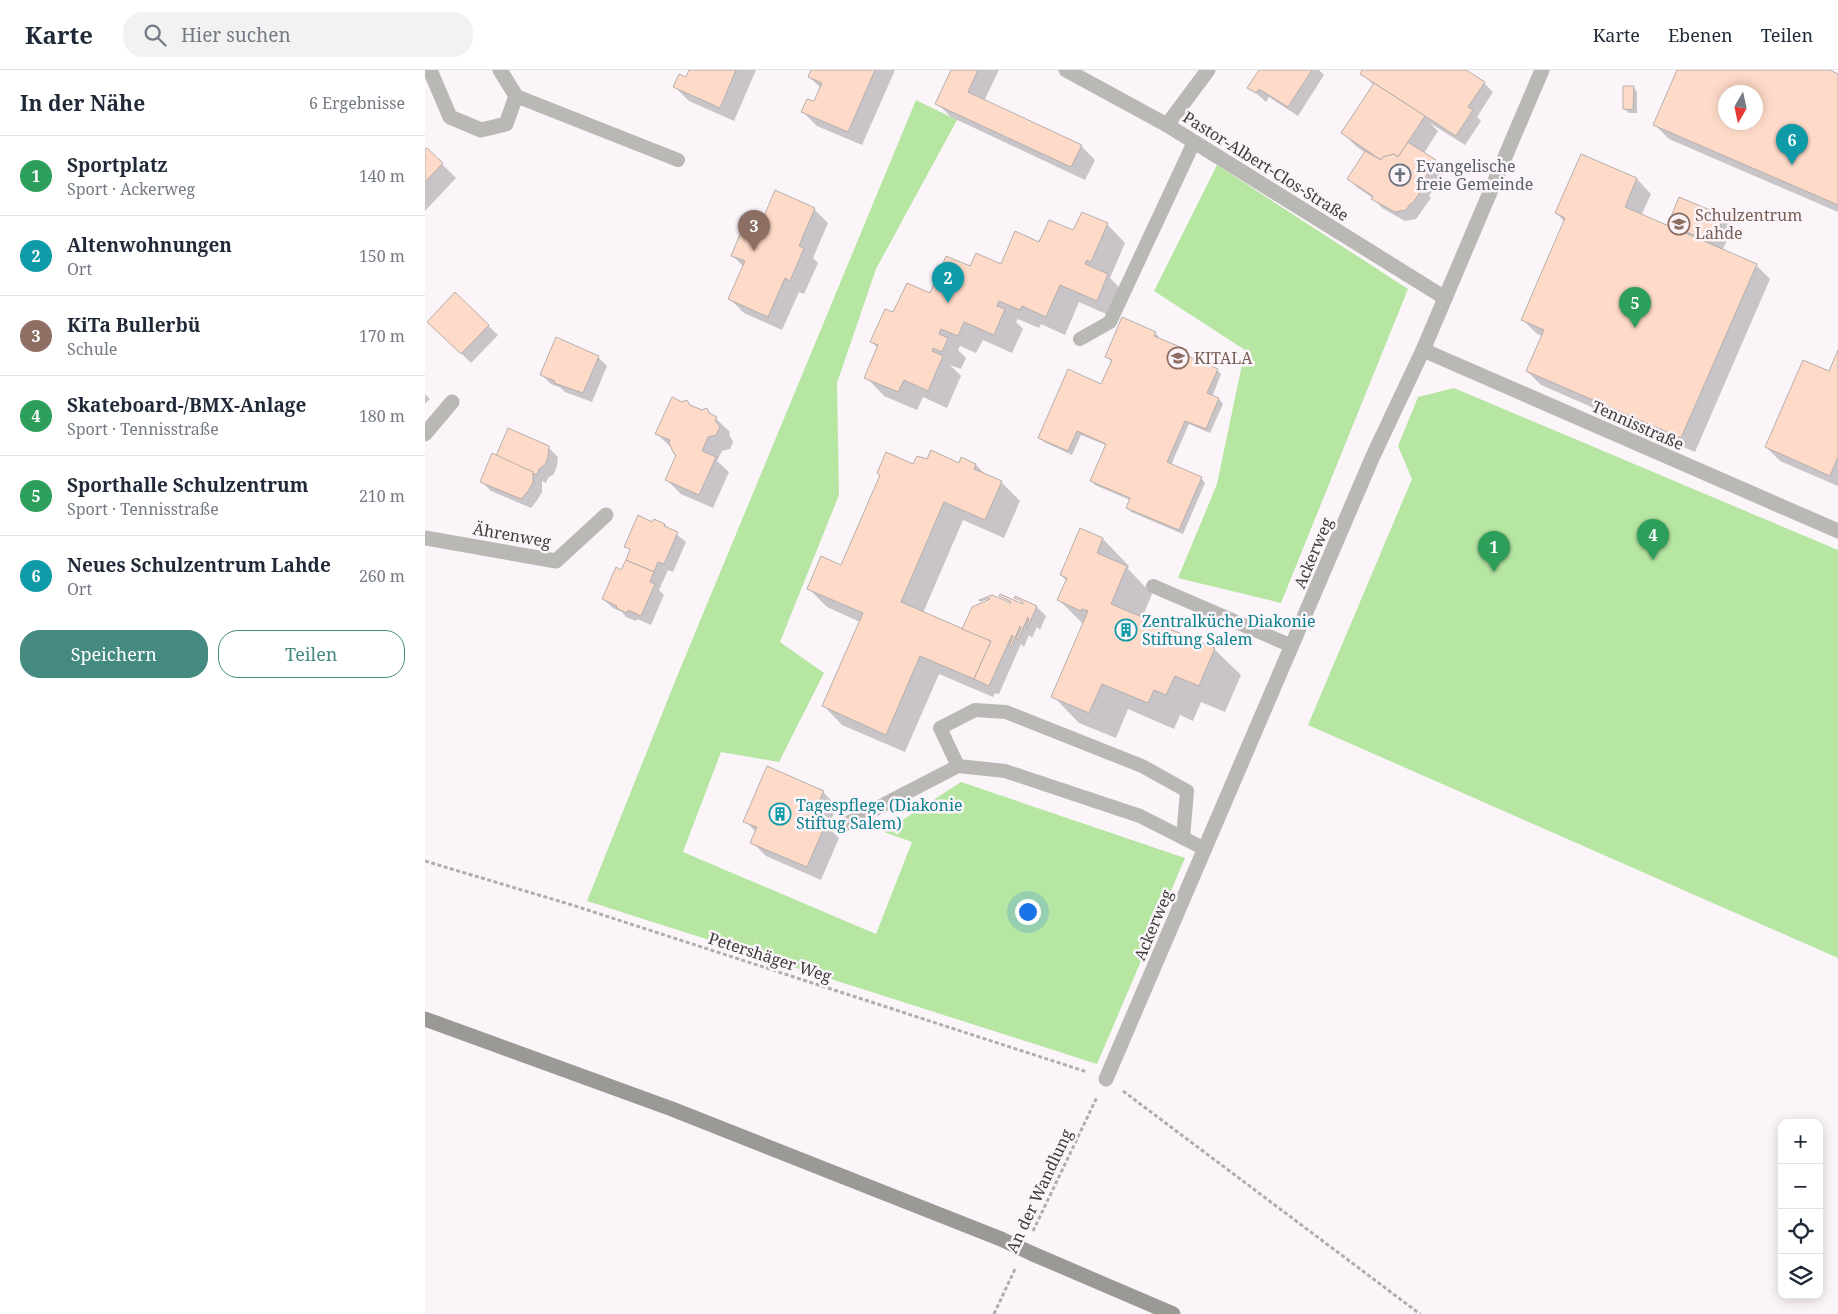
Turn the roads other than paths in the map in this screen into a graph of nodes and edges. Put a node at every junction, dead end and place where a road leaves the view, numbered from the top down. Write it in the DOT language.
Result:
graph roads {
  1 [pos="430,70"];
  2 [pos="499,70"];
  3 [pos="1066,70"];
  4 [pos="1208,70"];
  5 [pos="1542,70"];
  6 [pos="516,96"];
  7 [pos="1167,125"];
  8 [pos="1195,142"];
  9 [pos="678,160"];
  10 [pos="1445,298"];
  11 [pos="1080,339"];
  12 [pos="1423,350"];
  13 [pos="452,402"];
  14 [pos="425,434"];
  15 [pos="605,515"];
  16 [pos="1838,531"];
  17 [pos="425,538"];
  18 [pos="1153,586"];
  19 [pos="1292,646"];
  20 [pos="958,766"];
  21 [pos="846,824"];
  22 [pos="1183,838"];
  23 [pos="1205,849"];
  24 [pos="425,1020"];
  25 [pos="1106,1079"];
  26 [pos="1173,1314"];
  1 -- 6 [label="street"];
  2 -- 6 [label="street"];
  3 -- 7 [label="street, Pastor-Albert-Clos-Straße"];
  4 -- 7 [label="street"];
  5 -- 10 [label="street, Ackerweg"];
  6 -- 9 [label="lane"];
  7 -- 8 [label="street, Pastor-Albert-Clos-Straße"];
  8 -- 10 [label="street, Pastor-Albert-Clos-Straße"];
  8 -- 11 [label="lane"];
  10 -- 12 [label="street, Ackerweg"];
  12 -- 16 [label="street, Tennisstraße"];
  12 -- 19 [label="street, Ackerweg"];
  13 -- 14 [label="street"];
  15 -- 17 [label="street, Ährenweg"];
  18 -- 19 [label="lane"];
  19 -- 23 [label="street, Ackerweg"];
  20 -- 21 [label="lane"];
  20 -- 22 [label="lane"];
  20 -- 22 [label="lane"];
  22 -- 23 [label="lane"];
  23 -- 25 [label="street, Ackerweg"];
  24 -- 26 [label="main road, bridge"];
}
